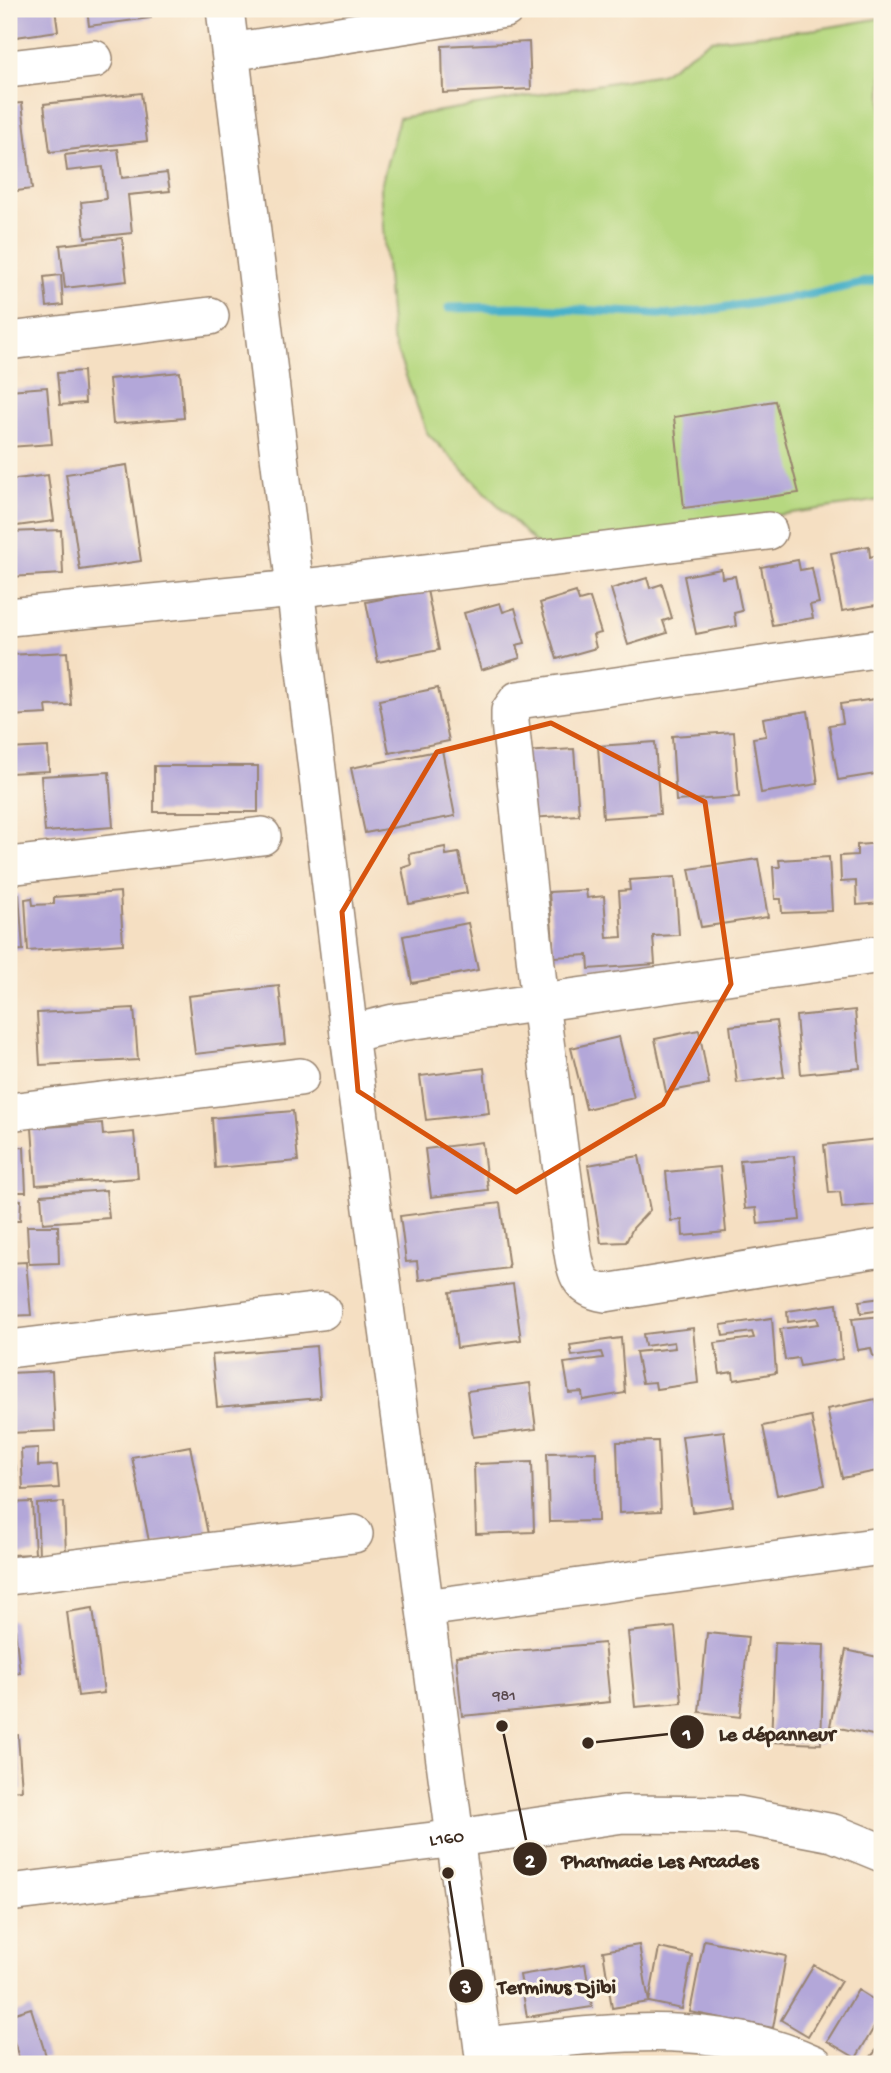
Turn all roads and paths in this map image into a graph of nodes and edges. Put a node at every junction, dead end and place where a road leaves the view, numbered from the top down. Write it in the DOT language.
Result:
graph roads {
  1 [pos="225,9"];
  2 [pos="505,9"];
  3 [pos="231,52"];
  4 [pos="94,59"];
  5 [pos="9,69"];
  6 [pos="209,316"];
  7 [pos="9,341"];
  8 [pos="768,531"];
  9 [pos="294,589"];
  10 [pos="9,617"];
  11 [pos="882,648"];
  12 [pos="262,836"];
  13 [pos="9,866"];
  14 [pos="882,954"];
  15 [pos="540,1003"];
  16 [pos="349,1034"];
  17 [pos="300,1077"];
  18 [pos="9,1112"];
  19 [pos="882,1248"];
  20 [pos="322,1311"];
  21 [pos="9,1349"];
  22 [pos="354,1534"];
  23 [pos="882,1546"];
  24 [pos="844,1552"];
  25 [pos="882,1573"];
  26 [pos="9,1576"];
  27 [pos="425,1608"];
  28 [pos="457,1838"];
  29 [pos="882,1853"];
  30 [pos="9,1893"];
  31 [pos="484,2055"];
  32 [pos="779,2056"];
  33 [pos="814,2064"];
  1 -- 3 [label="street"];
  2 -- 3 [label="street"];
  3 -- 9 [label="street"];
  4 -- 5 [label="street"];
  6 -- 7 [label="street"];
  8 -- 9 [label="street"];
  9 -- 10 [label="street"];
  9 -- 16 [label="street"];
  11 -- 15 [label="street"];
  12 -- 13 [label="street"];
  14 -- 15 [label="street"];
  15 -- 16 [label="street"];
  15 -- 19 [label="street"];
  16 -- 27 [label="street"];
  17 -- 18 [label="street"];
  20 -- 21 [label="street"];
  22 -- 26 [label="street"];
  23 -- 24 [label="street"];
  24 -- 25 [label="street"];
  24 -- 27 [label="street"];
  27 -- 28 [label="street"];
  28 -- 29 [label="street, L160"];
  28 -- 30 [label="street, L160"];
  28 -- 31 [label="street"];
  31 -- 32 [label="street"];
  32 -- 33 [label="street"];
}
